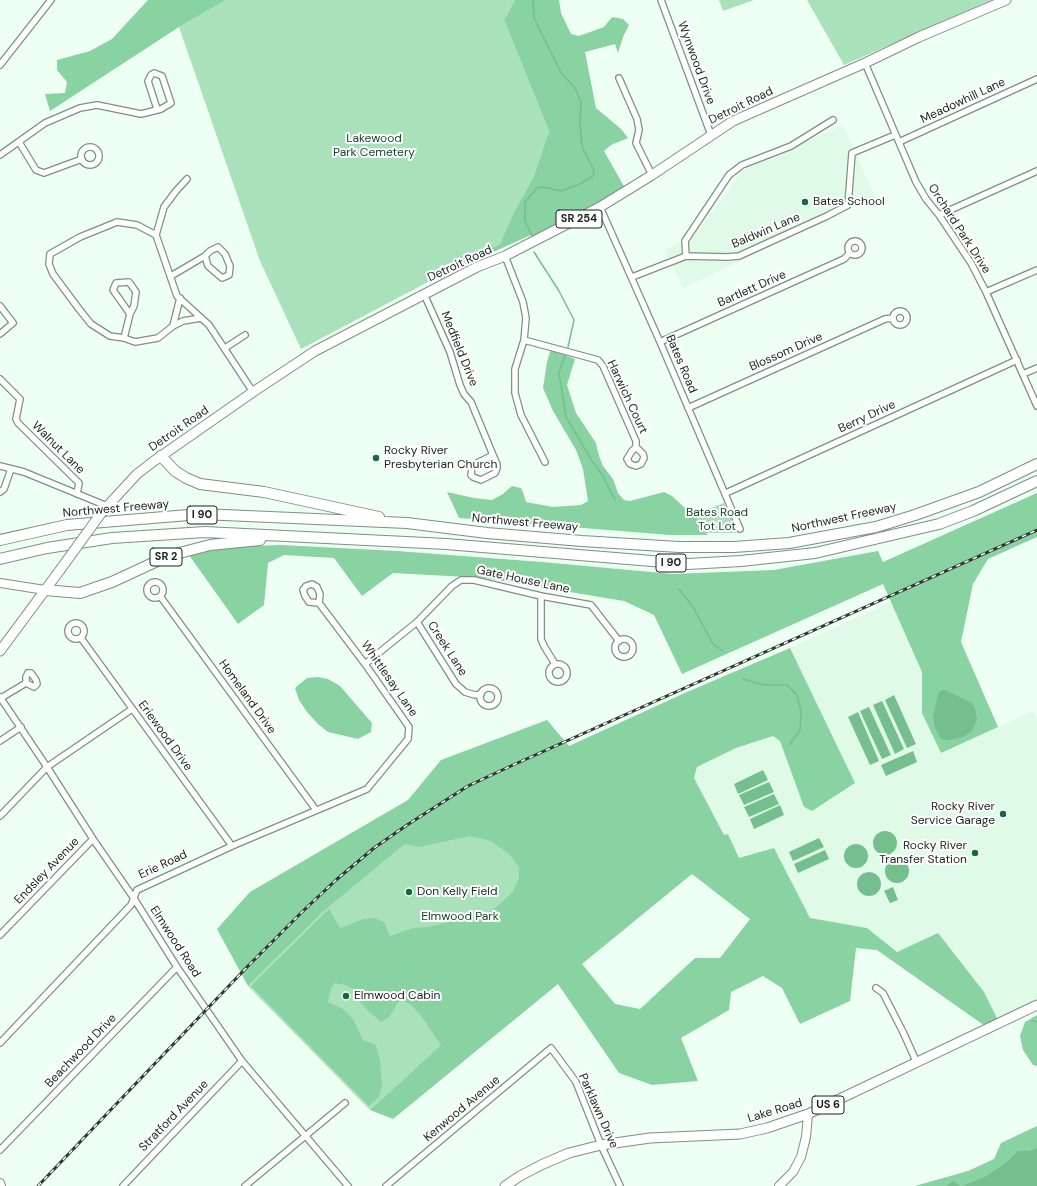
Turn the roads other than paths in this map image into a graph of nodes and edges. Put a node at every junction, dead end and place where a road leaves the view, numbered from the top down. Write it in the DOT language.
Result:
graph roads {
  1 [pos="51,0"];
  2 [pos="661,0"];
  3 [pos="1006,0"];
  4 [pos="865,63"];
  5 [pos="0,65"];
  6 [pos="619,78"];
  7 [pos="1037,79"];
  8 [pos="157,109"];
  9 [pos="833,120"];
  10 [pos="895,134"];
  11 [pos="711,135"];
  12 [pos="19,142"];
  13 [pos="899,142"];
  14 [pos="0,155"];
  15 [pos="82,159"];
  16 [pos="1037,171"];
  17 [pos="652,175"];
  18 [pos="187,179"];
  19 [pos="600,207"];
  20 [pos="939,215"];
  21 [pos="156,235"];
  22 [pos="850,253"];
  23 [pos="205,256"];
  24 [pos="506,256"];
  25 [pos="686,256"];
  26 [pos="1037,270"];
  27 [pos="171,276"];
  28 [pos="632,277"];
  29 [pos="986,292"];
  30 [pos="424,294"];
  31 [pos="180,298"];
  32 [pos="0,306"];
  33 [pos="130,314"];
  34 [pos="201,318"];
  35 [pos="893,318"];
  36 [pos="173,326"];
  37 [pos="0,334"];
  38 [pos="245,335"];
  39 [pos="124,338"];
  40 [pos="524,340"];
  41 [pos="660,342"];
  42 [pos="225,348"];
  43 [pos="1017,360"];
  44 [pos="1037,368"];
  45 [pos="1023,374"];
  46 [pos="0,378"];
  47 [pos="253,392"];
  48 [pos="1037,406"];
  49 [pos="688,408"];
  50 [pos="636,447"];
  51 [pos="161,456"];
  52 [pos="493,456"];
  53 [pos="545,462"];
  54 [pos="1037,464"];
  55 [pos="0,466"];
  56 [pos="11,469"];
  57 [pos="1037,481"];
  58 [pos="0,492"];
  59 [pos="726,493"];
  60 [pos="76,494"];
  61 [pos="104,509"];
  62 [pos="407,523"];
  63 [pos="740,530"];
  64 [pos="293,536"];
  65 [pos="0,540"];
  66 [pos="0,558"];
  67 [pos="0,583"];
  68 [pos="45,590"];
  69 [pos="160,596"];
  70 [pos="541,596"];
  71 [pos="319,603"];
  72 [pos="417,622"];
  73 [pos="81,638"];
  74 [pos="618,641"];
  75 [pos="0,651"];
  76 [pos="365,664"];
  77 [pos="555,664"];
  78 [pos="26,683"];
  79 [pos="481,694"];
  80 [pos="0,698"];
  81 [pos="132,709"];
  82 [pos="21,727"];
  83 [pos="0,741"];
  84 [pos="47,767"];
  85 [pos="367,789"];
  86 [pos="316,810"];
  87 [pos="0,816"];
  88 [pos="93,839"];
  89 [pos="232,846"];
  90 [pos="133,897"];
  91 [pos="0,935"];
  92 [pos="177,967"];
  93 [pos="876,988"];
  94 [pos="1037,1005"];
  95 [pos="0,1043"];
  96 [pos="551,1048"];
  97 [pos="242,1061"];
  98 [pos="917,1063"];
  99 [pos="345,1103"];
  100 [pos="808,1114"];
  101 [pos="306,1136"];
  102 [pos="601,1145"];
  103 [pos="0,1150"];
  104 [pos="0,1183"];
  105 [pos="1,1186"];
  106 [pos="122,1186"];
  107 [pos="245,1186"];
  108 [pos="348,1186"];
  109 [pos="386,1186"];
  110 [pos="506,1186"];
  111 [pos="620,1186"];
  112 [pos="778,1186"];
  1 -- 5 [label="street"];
  2 -- 11 [label="street, Wynwood Drive"];
  3 -- 4 [label="main road, Detroit Road / SR 254"];
  4 -- 10 [label="street, Orchard Park Drive"];
  4 -- 11 [label="main road, Detroit Road / SR 254"];
  6 -- 17 [label="street"];
  7 -- 13 [label="street, Meadowhill Lane"];
  8 -- 8 [label="street"];
  8 -- 12 [label="street"];
  9 -- 25 [label="street"];
  10 -- 13 [label="street, Orchard Park Drive"];
  10 -- 25 [label="street, Baldwin Lane"];
  11 -- 17 [label="main road, Detroit Road / SR 254"];
  12 -- 14 [label="street"];
  12 -- 15 [label="street"];
  13 -- 20 [label="street, Orchard Park Drive"];
  16 -- 20 [label="street"];
  17 -- 19 [label="main road, Detroit Road / SR 254"];
  18 -- 21 [label="street"];
  19 -- 24 [label="main road, Detroit Road / SR 254"];
  19 -- 28 [label="street, Bates Road"];
  20 -- 29 [label="street, Orchard Park Drive"];
  21 -- 27 [label="street"];
  21 -- 39 [label="street"];
  22 -- 41 [label="street, Bartlett Drive"];
  23 -- 23 [label="street"];
  23 -- 27 [label="street"];
  24 -- 30 [label="main road, Detroit Road / SR 254"];
  24 -- 40 [label="street"];
  25 -- 28 [label="street, Baldwin Lane"];
  26 -- 29 [label="street"];
  27 -- 31 [label="street"];
  28 -- 41 [label="street, Bates Road"];
  29 -- 43 [label="street, Orchard Park Drive"];
  30 -- 47 [label="main road, Detroit Road / SR 254"];
  30 -- 52 [label="street, Medfield Drive"];
  31 -- 34 [label="street"];
  31 -- 36 [label="street"];
  32 -- 37 [label="street"];
  33 -- 33 [label="street"];
  33 -- 39 [label="street"];
  34 -- 36 [label="street"];
  34 -- 42 [label="street"];
  35 -- 49 [label="street, Blossom Drive"];
  36 -- 39 [label="street"];
  38 -- 42 [label="street"];
  40 -- 50 [label="street, Harwich Court"];
  40 -- 53 [label="street"];
  41 -- 49 [label="street, Bates Road"];
  42 -- 47 [label="street"];
  43 -- 45 [label="street, Orchard Park Drive"];
  43 -- 59 [label="street, Berry Drive"];
  44 -- 45 [label="street"];
  45 -- 48 [label="street, Orchard Park Drive"];
  46 -- 60 [label="street, Walnut Lane"];
  47 -- 51 [label="main road, Detroit Road / SR 254"];
  49 -- 59 [label="street, Bates Road"];
  51 -- 61 [label="main road, Detroit Road"];
  51 -- 62 [label="highway"];
  52 -- 52 [label="street, Medfield Drive"];
  54 -- 62 [label="highway, Northwest Freeway / I 90"];
  55 -- 56 [label="street"];
  56 -- 58 [label="street"];
  56 -- 60 [label="street"];
  57 -- 64 [label="highway, I 90"];
  59 -- 63 [label="street, Bates Road"];
  60 -- 61 [label="street"];
  61 -- 68 [label="main road, Detroit Road, bridge"];
  62 -- 65 [label="highway, Northwest Freeway / I 90"];
  64 -- 66 [label="highway, I 90"];
  64 -- 68 [label="highway, SR 2"];
  67 -- 68 [label="street"];
  68 -- 75 [label="main road, Detroit Road"];
  69 -- 86 [label="street, Homeland Drive"];
  70 -- 72 [label="street, Gate House Lane"];
  70 -- 74 [label="street, Gate House Lane"];
  70 -- 77 [label="street"];
  71 -- 76 [label="street, Whittlesay Lane"];
  72 -- 76 [label="street, Gate House Lane"];
  72 -- 79 [label="street, Creek Lane"];
  73 -- 81 [label="street, Eriewood Drive"];
  76 -- 85 [label="street, Whittlesay Lane"];
  78 -- 80 [label="street"];
  80 -- 82 [label="street, Elmwood Road"];
  81 -- 84 [label="street"];
  81 -- 89 [label="street, Eriewood Drive"];
  82 -- 83 [label="street"];
  82 -- 84 [label="street, Elmwood Road"];
  84 -- 87 [label="street"];
  84 -- 88 [label="street, Elmwood Road"];
  85 -- 86 [label="street, Erie Road"];
  86 -- 89 [label="street, Erie Road"];
  88 -- 90 [label="street, Elmwood Road"];
  88 -- 91 [label="street, Endsley Avenue"];
  89 -- 90 [label="street, Erie Road"];
  90 -- 92 [label="street, Elmwood Road"];
  90 -- 95 [label="street, Erie Road"];
  92 -- 97 [label="street, Elmwood Road"];
  92 -- 103 [label="street, Beachwood Drive"];
  93 -- 98 [label="street"];
  94 -- 98 [label="main road, Lake Road / US 6"];
  96 -- 102 [label="street, Parklawn Drive"];
  96 -- 109 [label="street, Kenwood Avenue"];
  97 -- 101 [label="street, Elmwood Road"];
  97 -- 106 [label="street, Stratford Avenue"];
  98 -- 100 [label="main road, Lake Road / US 6"];
  99 -- 101 [label="street"];
  100 -- 102 [label="main road, Lake Road / US 6"];
  100 -- 112 [label="street"];
  101 -- 107 [label="street"];
  101 -- 108 [label="street, Elmwood Road"];
  102 -- 110 [label="main road, Lake Road / US 6"];
  102 -- 111 [label="street, Parklawn Drive"];
  104 -- 105 [label="street"];
}
